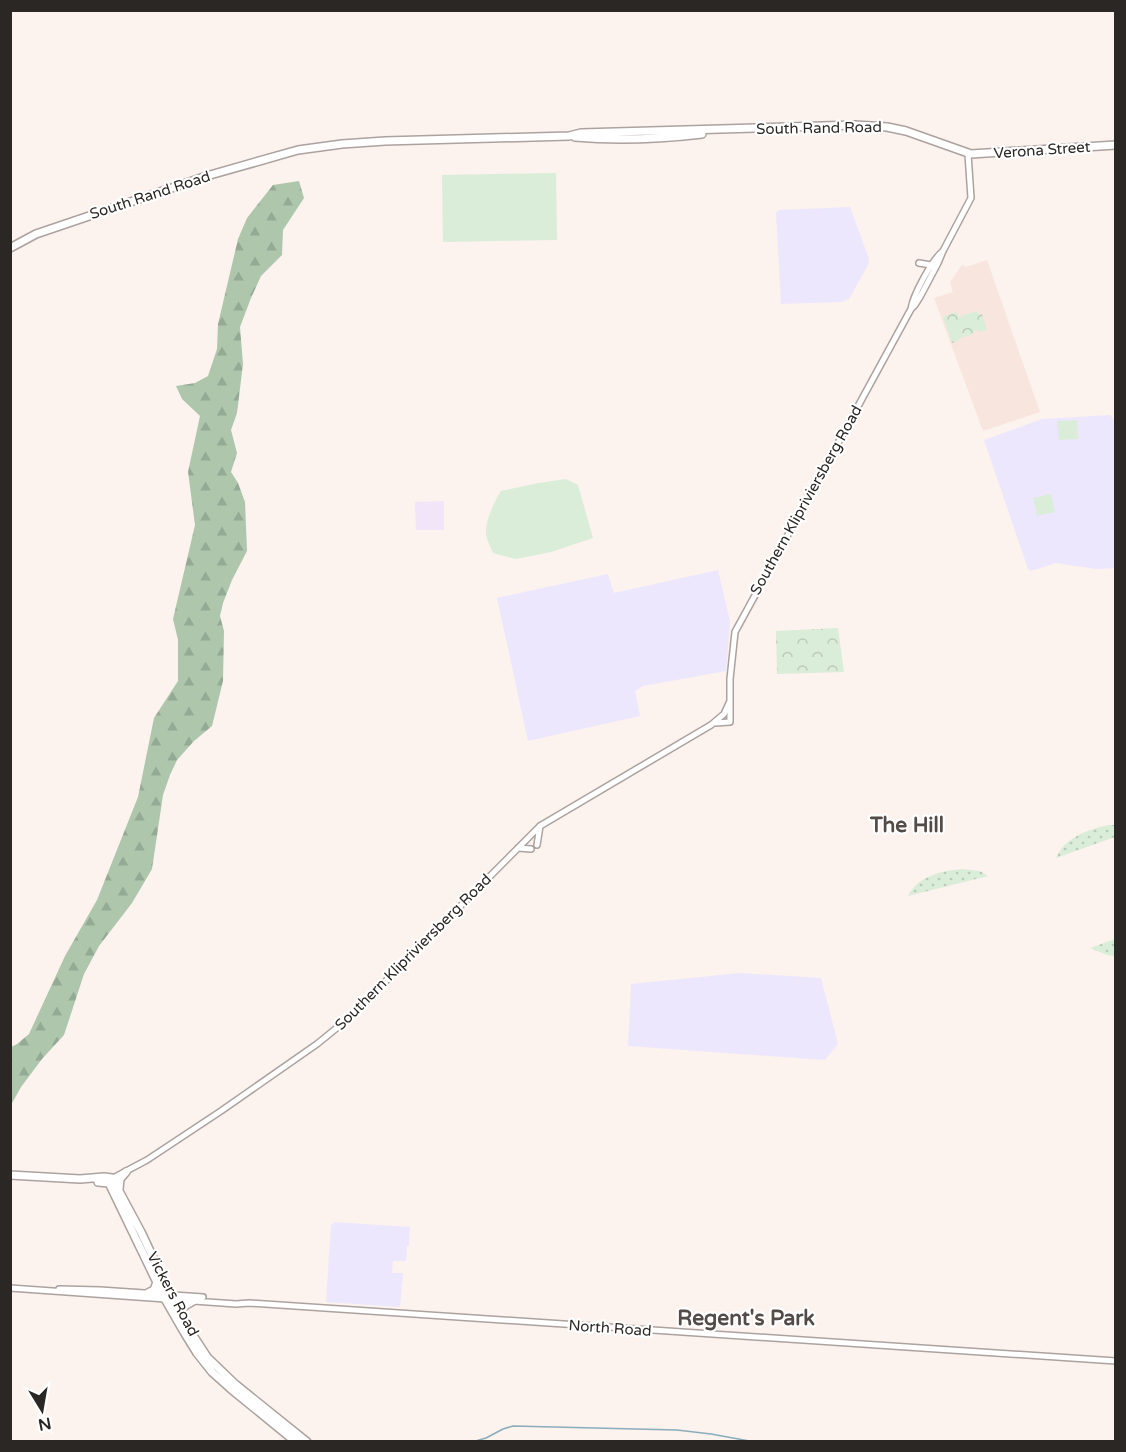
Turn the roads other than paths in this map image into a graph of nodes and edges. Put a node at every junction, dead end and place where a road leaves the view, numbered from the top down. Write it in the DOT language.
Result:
graph roads {
  1 [pos="1116,145"];
  2 [pos="968,154"];
  3 [pos="10,248"];
  4 [pos="943,250"];
  5 [pos="919,263"];
  6 [pos="931,265"];
  7 [pos="929,296"];
  8 [pos="917,297"];
  9 [pos="730,700"];
  10 [pos="711,724"];
  11 [pos="540,826"];
  12 [pos="537,845"];
  13 [pos="517,849"];
  14 [pos="531,849"];
  15 [pos="126,1172"];
  16 [pos="10,1177"];
  17 [pos="111,1181"];
  18 [pos="119,1190"];
  19 [pos="157,1281"];
  20 [pos="10,1288"];
  21 [pos="45,1290"];
  22 [pos="148,1293"];
  23 [pos="168,1297"];
  24 [pos="195,1300"];
  25 [pos="249,1303"];
  26 [pos="181,1317"];
  27 [pos="1116,1361"];
  28 [pos="296,1442"];
  29 [pos="307,1442"];
  1 -- 2 [label="main road, Verona Street"];
  2 -- 3 [label="main road, South Rand Road"];
  2 -- 4 [label="street, Southern Klipriviersberg Road"];
  4 -- 6 [label="street, Southern Klipriviersberg Road"];
  4 -- 8 [label="street, Southern Klipriviersberg Road"];
  5 -- 6 [label="street"];
  6 -- 8 [label="street, Southern Klipriviersberg Road"];
  7 -- 8 [label="street"];
  8 -- 9 [label="street, Southern Klipriviersberg Road"];
  9 -- 10 [label="street, Southern Klipriviersberg Road"];
  9 -- 10 [label="street, Southern Klipriviersberg Road"];
  10 -- 11 [label="street, Southern Klipriviersberg Road"];
  11 -- 12 [label="street"];
  11 -- 13 [label="street, Southern Klipriviersberg Road"];
  13 -- 14 [label="street"];
  13 -- 15 [label="street, Southern Klipriviersberg Road"];
  15 -- 17 [label="street, Southern Klipriviersberg Road"];
  15 -- 18 [label="main road"];
  16 -- 17 [label="main road, Southern Klipriviersberg Road"];
  17 -- 18 [label="main road, Vickers Road"];
  17 -- 19 [label="main road, Vickers Road"];
  18 -- 23 [label="main road, Vickers Road"];
  19 -- 22 [label="main road"];
  19 -- 23 [label="main road, Vickers Road"];
  20 -- 21 [label="street, North Road"];
  21 -- 22 [label="street, North Road"];
  21 -- 23 [label="street, North Road"];
  22 -- 23 [label="street, North Road"];
  23 -- 24 [label="street, North Road"];
  23 -- 25 [label="street, North Road"];
  23 -- 26 [label="main road, Vickers Road"];
  23 -- 28 [label="main road, Vickers Road"];
  24 -- 25 [label="street, North Road"];
  24 -- 26 [label="main road"];
  25 -- 27 [label="street, North Road"];
  26 -- 29 [label="main road, Vickers Road"];
}
